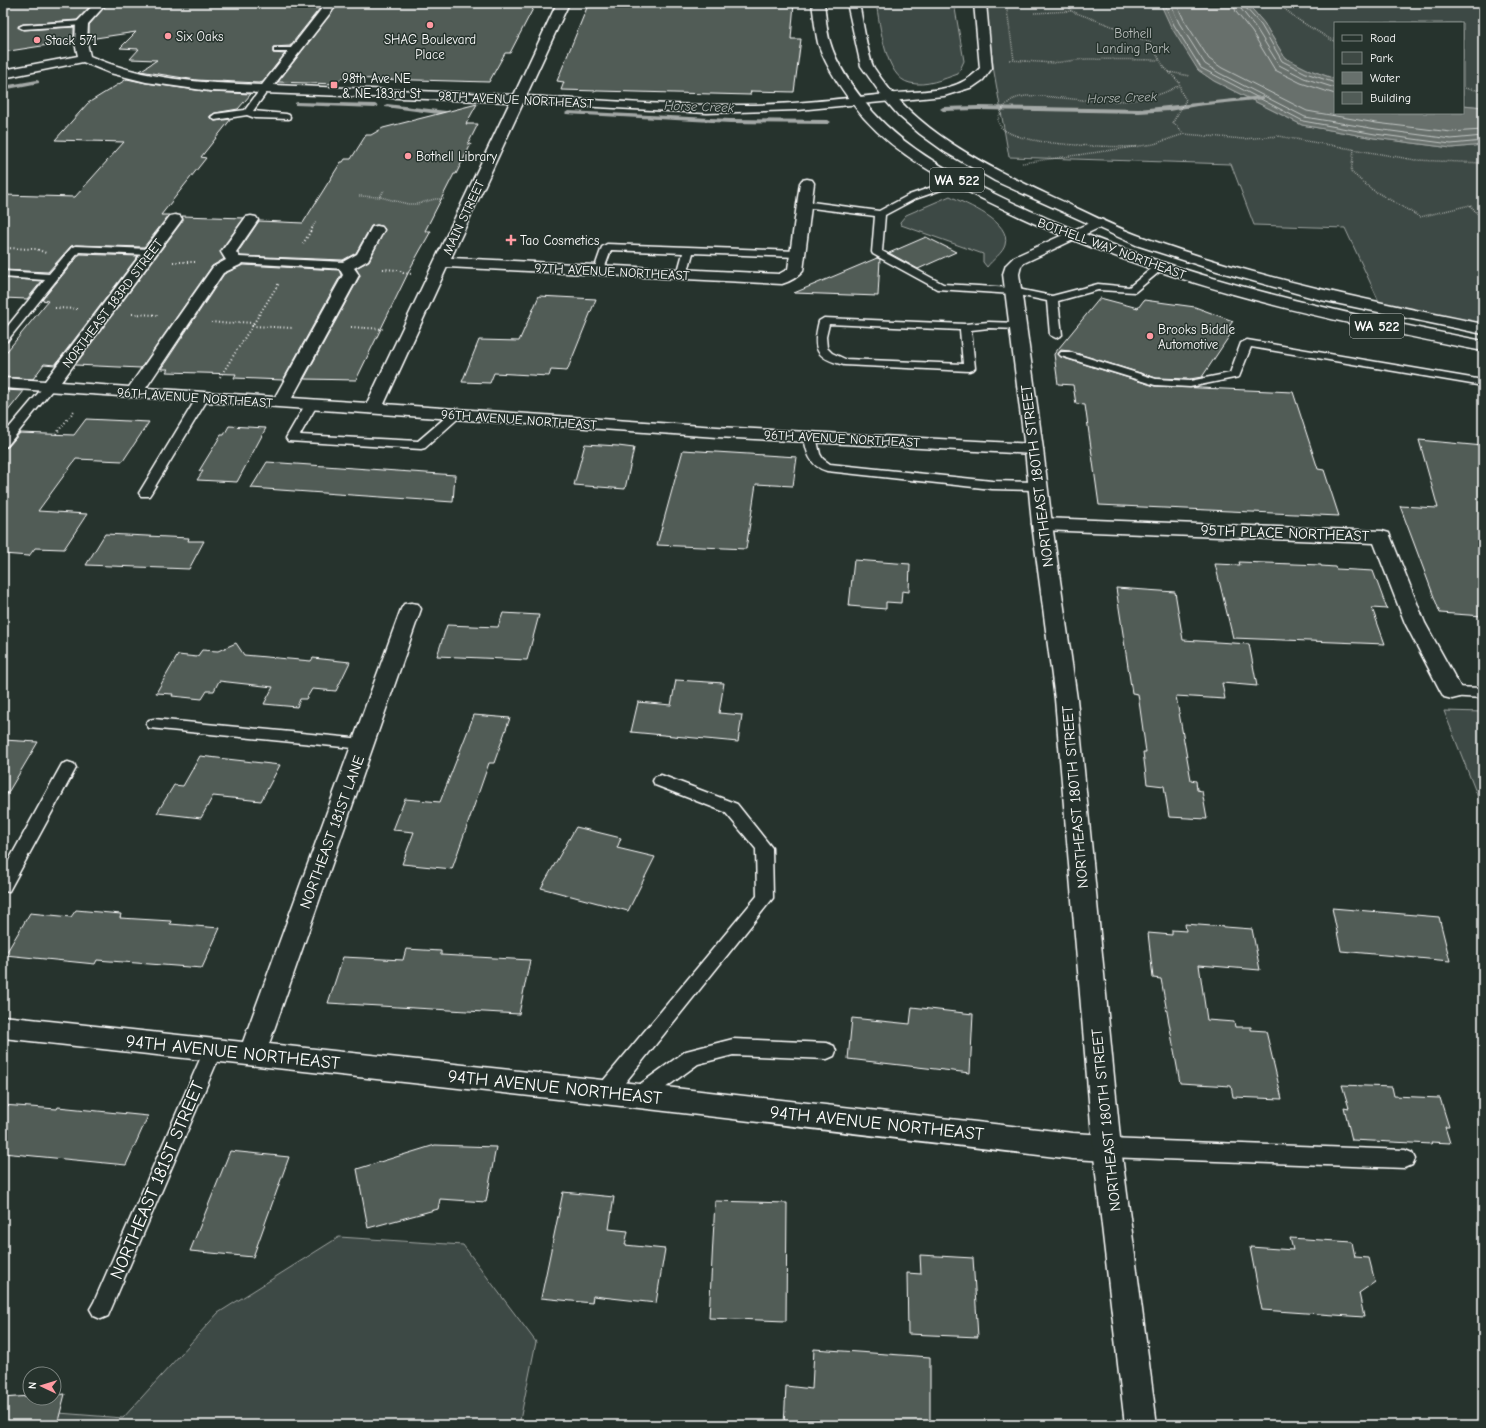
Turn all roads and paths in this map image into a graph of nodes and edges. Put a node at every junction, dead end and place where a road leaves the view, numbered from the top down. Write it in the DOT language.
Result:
graph roads {
  1 [pos="101,3"];
  2 [pos="332,3"];
  3 [pos="563,3"];
  4 [pos="818,3"];
  5 [pos="853,3"];
  6 [pos="980,3"];
  7 [pos="1006,3"];
  8 [pos="1068,3"];
  9 [pos="1278,3"];
  10 [pos="1071,10"];
  11 [pos="1034,13"];
  12 [pos="82,23"];
  13 [pos="23,27"];
  14 [pos="1334,41"];
  15 [pos="277,50"];
  16 [pos="295,50"];
  17 [pos="84,58"];
  18 [pos="985,59"];
  19 [pos="1014,60"];
  20 [pos="1160,60"];
  21 [pos="1169,72"];
  22 [pos="3,74"];
  23 [pos="1190,76"];
  24 [pos="1180,85"];
  25 [pos="1464,88"];
  26 [pos="265,89"];
  27 [pos="1483,91"];
  28 [pos="889,97"];
  29 [pos="519,98"];
  30 [pos="857,101"];
  31 [pos="248,112"];
  32 [pos="215,117"];
  33 [pos="286,118"];
  34 [pos="1184,134"];
  35 [pos="1136,147"];
  36 [pos="1354,149"];
  37 [pos="1483,163"];
  38 [pos="1016,165"];
  39 [pos="958,181"];
  40 [pos="807,184"];
  41 [pos="384,190"];
  42 [pos="359,196"];
  43 [pos="380,197"];
  44 [pos="449,199"];
  45 [pos="804,204"];
  46 [pos="880,214"];
  47 [pos="175,219"];
  48 [pos="251,220"];
  49 [pos="1483,220"];
  50 [pos="316,222"];
  51 [pos="1098,223"];
  52 [pos="377,230"];
  53 [pos="1072,236"];
  54 [pos="301,246"];
  55 [pos="3,248"];
  56 [pos="689,250"];
  57 [pos="150,252"];
  58 [pos="50,254"];
  59 [pos="797,254"];
  60 [pos="170,262"];
  61 [pos="201,262"];
  62 [pos="234,262"];
  63 [pos="442,262"];
  64 [pos="346,266"];
  65 [pos="1160,267"];
  66 [pos="379,269"];
  67 [pos="599,270"];
  68 [pos="3,274"];
  69 [pos="416,274"];
  70 [pos="682,275"];
  71 [pos="52,277"];
  72 [pos="280,281"];
  73 [pos="1013,291"];
  74 [pos="1052,299"];
  75 [pos="52,308"];
  76 [pos="81,310"];
  77 [pos="129,314"];
  78 [pos="165,316"];
  79 [pos="207,322"];
  80 [pos="254,323"];
  81 [pos="252,326"];
  82 [pos="1018,326"];
  83 [pos="350,327"];
  84 [pos="965,327"];
  85 [pos="297,328"];
  86 [pos="389,329"];
  87 [pos="1483,329"];
  88 [pos="1056,336"];
  89 [pos="3,338"];
  90 [pos="1483,346"];
  91 [pos="1065,354"];
  92 [pos="3,383"];
  93 [pos="216,383"];
  94 [pos="1483,383"];
  95 [pos="49,387"];
  96 [pos="134,392"];
  97 [pos="203,397"];
  98 [pos="281,402"];
  99 [pos="311,404"];
  100 [pos="373,409"];
  101 [pos="457,414"];
  102 [pos="810,436"];
  103 [pos="3,443"];
  104 [pos="1034,449"];
  105 [pos="1038,486"];
  106 [pos="145,493"];
  107 [pos="1042,524"];
  108 [pos="411,609"];
  109 [pos="1452,692"];
  110 [pos="1483,693"];
  111 [pos="154,724"];
  112 [pos="363,744"];
  113 [pos="68,768"];
  114 [pos="661,781"];
  115 [pos="3,886"];
  116 [pos="3,1027"];
  117 [pos="213,1050"];
  118 [pos="827,1051"];
  119 [pos="252,1054"];
  120 [pos="605,1093"];
  121 [pos="639,1096"];
  122 [pos="1107,1148"];
  123 [pos="1405,1159"];
  124 [pos="101,1309"];
  125 [pos="1141,1425"];
  1 -- 12 [label="street"];
  2 -- 16 [label="street"];
  3 -- 29 [label="street, MAIN STREET"];
  4 -- 30 [label="street, BOTHELL WAY NORTHEAST / WA 522"];
  5 -- 28 [label="street, BOTHELL WAY NORTHEAST / WA 522"];
  6 -- 18 [label="street"];
  7 -- 19 [label="path"];
  8 -- 10 [label="path"];
  9 -- 14 [label="path"];
  10 -- 11 [label="path"];
  10 -- 20 [label="path"];
  12 -- 13 [label="lane"];
  12 -- 17 [label="street"];
  15 -- 16 [label="lane"];
  16 -- 26 [label="street"];
  17 -- 22 [label="street"];
  17 -- 26 [label="street, 98TH AVENUE NORTHEAST"];
  18 -- 19 [label="path"];
  18 -- 28 [label="street"];
  19 -- 20 [label="path"];
  20 -- 21 [label="path"];
  21 -- 23 [label="path"];
  21 -- 24 [label="path"];
  24 -- 34 [label="path"];
  24 -- 35 [label="path"];
  25 -- 27 [label="path"];
  26 -- 29 [label="street, 98TH AVENUE NORTHEAST"];
  26 -- 31 [label="lane"];
  28 -- 30 [label="street"];
  28 -- 51 [label="street, BOTHELL WAY NORTHEAST / WA 522"];
  29 -- 30 [label="street, 98TH AVENUE NORTHEAST"];
  29 -- 63 [label="street, MAIN STREET"];
  30 -- 39 [label="street, BOTHELL WAY NORTHEAST / WA 522"];
  31 -- 32 [label="lane"];
  31 -- 33 [label="lane"];
  34 -- 35 [label="path"];
  34 -- 36 [label="path"];
  35 -- 38 [label="path"];
  36 -- 37 [label="path"];
  36 -- 49 [label="path"];
  39 -- 46 [label="lane"];
  39 -- 53 [label="street, BOTHELL WAY NORTHEAST / WA 522"];
  40 -- 45 [label="street"];
  41 -- 43 [label="path"];
  42 -- 43 [label="path"];
  43 -- 44 [label="path"];
  45 -- 46 [label="lane"];
  45 -- 59 [label="street"];
  46 -- 73 [label="lane"];
  47 -- 57 [label="street, NORTHEAST 183RD STREET"];
  48 -- 62 [label="street"];
  50 -- 54 [label="path"];
  51 -- 53 [label="street, NORTHEAST 180TH STREET"];
  51 -- 87 [label="street, BOTHELL WAY NORTHEAST / WA 522"];
  52 -- 64 [label="street"];
  53 -- 65 [label="street, BOTHELL WAY NORTHEAST / WA 522"];
  53 -- 73 [label="street, NORTHEAST 180TH STREET"];
  55 -- 58 [label="path"];
  56 -- 59 [label="lane"];
  56 -- 67 [label="lane"];
  56 -- 70 [label="lane"];
  57 -- 71 [label="lane"];
  57 -- 95 [label="street, NORTHEAST 183RD STREET"];
  59 -- 70 [label="street, 97TH AVENUE NORTHEAST"];
  60 -- 61 [label="path"];
  62 -- 64 [label="lane"];
  62 -- 96 [label="street"];
  63 -- 67 [label="street, 97TH AVENUE NORTHEAST"];
  63 -- 100 [label="street, MAIN STREET"];
  64 -- 98 [label="street"];
  65 -- 74 [label="lane"];
  65 -- 90 [label="street, BOTHELL WAY NORTHEAST / WA 522"];
  66 -- 69 [label="path"];
  67 -- 70 [label="street, 97TH AVENUE NORTHEAST"];
  68 -- 71 [label="lane"];
  71 -- 89 [label="lane"];
  72 -- 80 [label="path"];
  73 -- 74 [label="lane"];
  73 -- 82 [label="street, NORTHEAST 180TH STREET"];
  74 -- 88 [label="lane"];
  75 -- 76 [label="path"];
  77 -- 78 [label="path"];
  79 -- 80 [label="path"];
  80 -- 81 [label="path"];
  81 -- 85 [label="path"];
  81 -- 93 [label="path"];
  82 -- 84 [label="lane"];
  82 -- 104 [label="street, NORTHEAST 180TH STREET"];
  83 -- 86 [label="path"];
  84 -- 84 [label="lane"];
  91 -- 94 [label="lane"];
  92 -- 95 [label="street, 96TH AVENUE NORTHEAST"];
  95 -- 96 [label="street, 96TH AVENUE NORTHEAST"];
  95 -- 103 [label="lane"];
  96 -- 97 [label="street, 96TH AVENUE NORTHEAST"];
  97 -- 98 [label="street, 96TH AVENUE NORTHEAST"];
  97 -- 106 [label="lane"];
  98 -- 99 [label="street, 96TH AVENUE NORTHEAST"];
  99 -- 100 [label="street, 96TH AVENUE NORTHEAST"];
  99 -- 101 [label="lane"];
  100 -- 101 [label="street, 96TH AVENUE NORTHEAST"];
  101 -- 102 [label="street, 96TH AVENUE NORTHEAST"];
  102 -- 104 [label="street, 96TH AVENUE NORTHEAST"];
  102 -- 105 [label="lane"];
  104 -- 105 [label="street, NORTHEAST 180TH STREET"];
  105 -- 107 [label="street, NORTHEAST 180TH STREET"];
  107 -- 109 [label="street, 95TH PLACE NORTHEAST"];
  107 -- 122 [label="street, NORTHEAST 180TH STREET"];
  108 -- 112 [label="street, NORTHEAST 181ST LANE"];
  109 -- 110 [label="lane"];
  111 -- 112 [label="lane"];
  112 -- 119 [label="street, NORTHEAST 181ST LANE"];
  113 -- 115 [label="lane"];
  114 -- 120 [label="lane"];
  116 -- 117 [label="street, 94TH AVENUE NORTHEAST"];
  117 -- 119 [label="street, 94TH AVENUE NORTHEAST"];
  117 -- 124 [label="lane, NORTHEAST 181ST STREET"];
  118 -- 121 [label="lane"];
  119 -- 120 [label="street, 94TH AVENUE NORTHEAST"];
  120 -- 121 [label="street, 94TH AVENUE NORTHEAST"];
  121 -- 122 [label="street, 94TH AVENUE NORTHEAST"];
  122 -- 123 [label="lane"];
  122 -- 125 [label="street, NORTHEAST 180TH STREET"];
}
